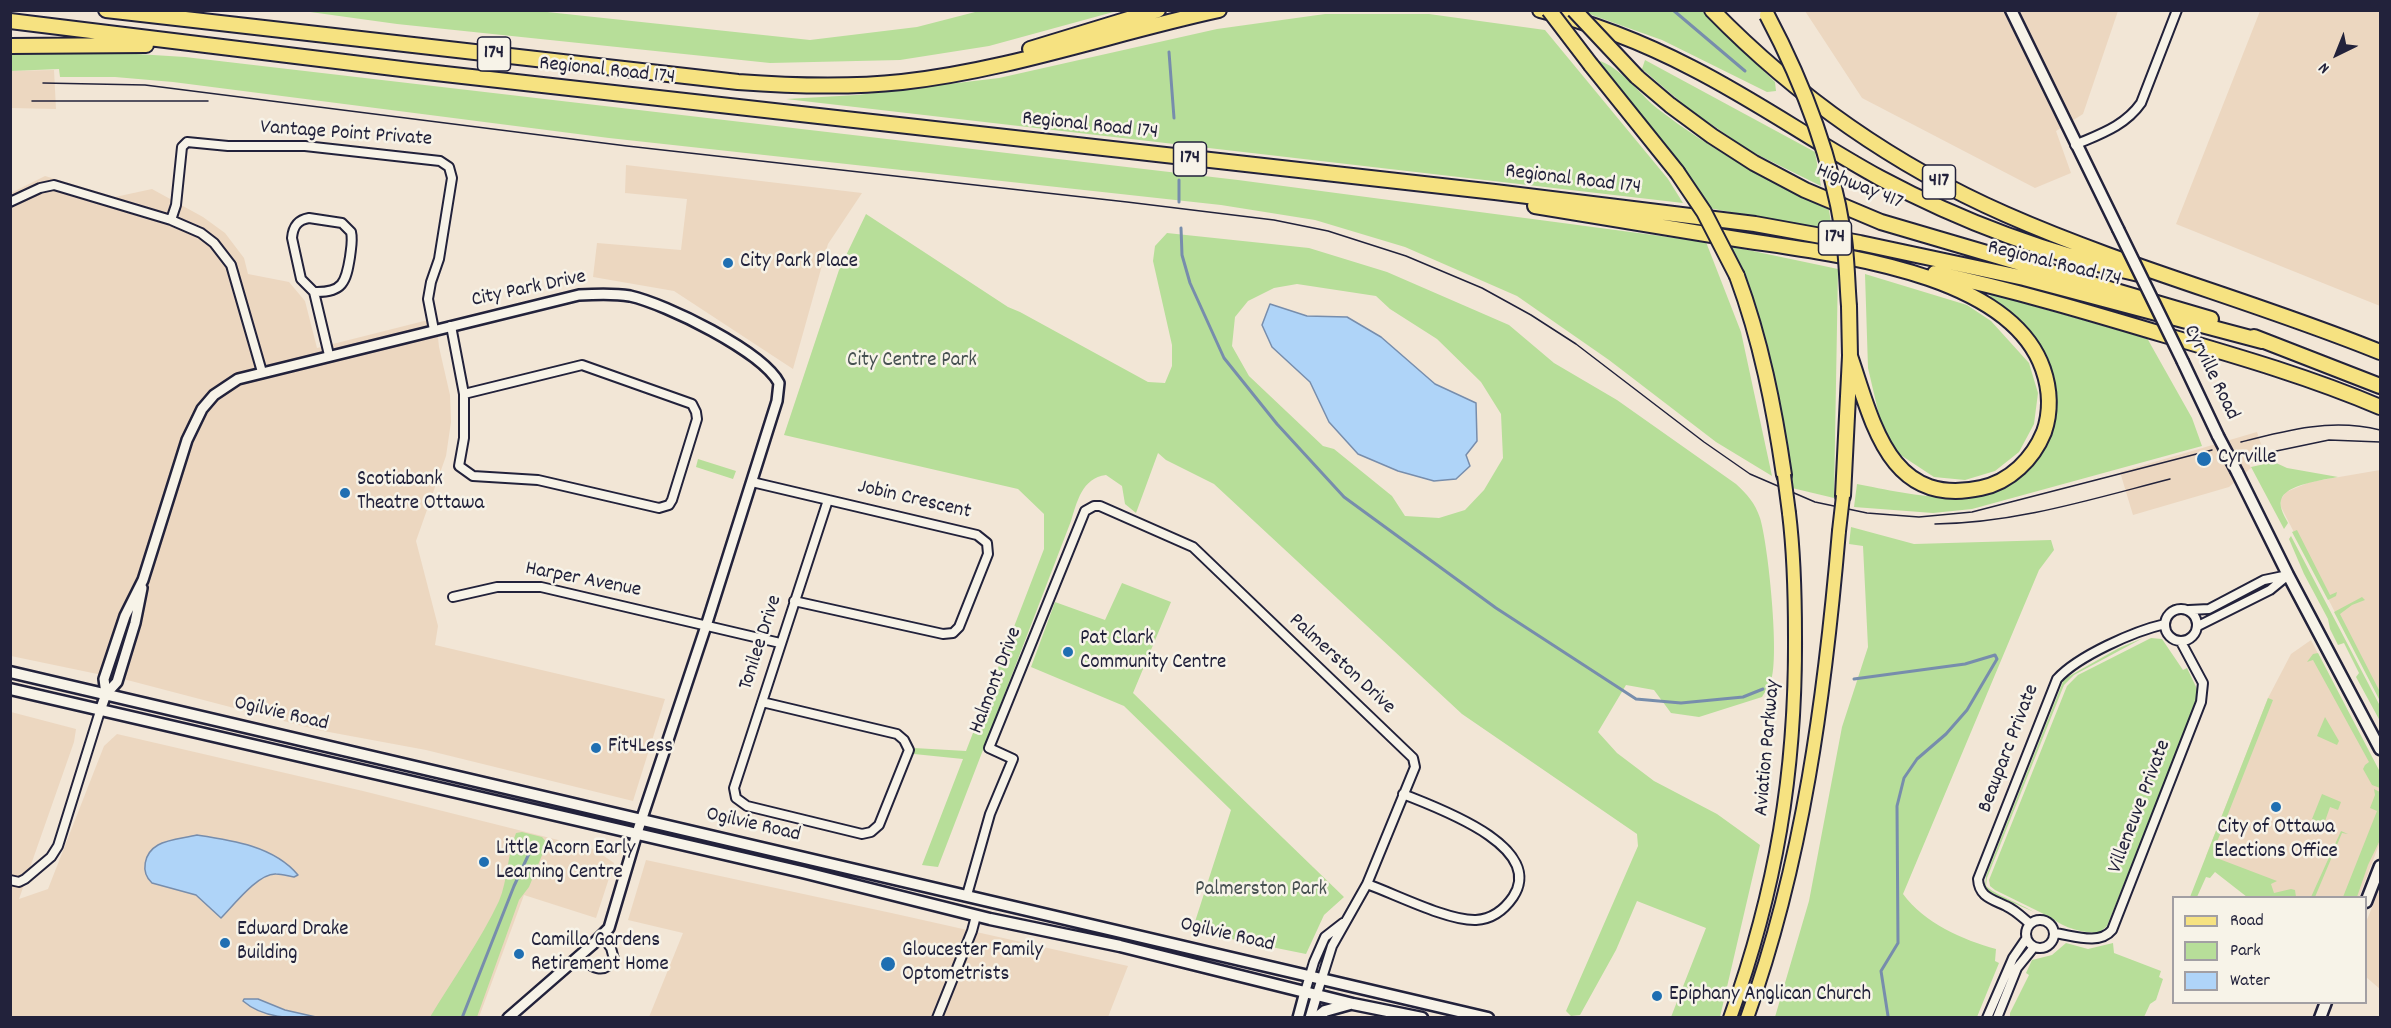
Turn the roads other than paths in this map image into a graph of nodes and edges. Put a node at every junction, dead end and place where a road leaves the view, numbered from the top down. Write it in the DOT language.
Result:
graph roads {
  1 [pos="106,10"];
  2 [pos="1158,10"];
  3 [pos="1219,10"];
  4 [pos="1540,10"];
  5 [pos="1549,10"];
  6 [pos="1574,10"];
  7 [pos="1712,10"];
  8 [pos="2011,10"];
  9 [pos="2177,10"];
  10 [pos="1766,13"];
  11 [pos="10,21"];
  12 [pos="10,46"];
  13 [pos="267,53"];
  14 [pos="882,84"];
  15 [pos="2075,145"];
  16 [pos="1399,183"];
  17 [pos="10,202"];
  18 [pos="171,220"];
  19 [pos="1897,268"];
  20 [pos="2204,289"];
  21 [pos="311,290"];
  22 [pos="451,326"];
  23 [pos="434,330"];
  24 [pos="2262,341"];
  25 [pos="2380,352"];
  26 [pos="329,355"];
  27 [pos="1850,356"];
  28 [pos="262,372"];
  29 [pos="2380,386"];
  30 [pos="464,394"];
  31 [pos="2380,407"];
  32 [pos="1784,475"];
  33 [pos="752,482"];
  34 [pos="1843,495"];
  35 [pos="828,500"];
  36 [pos="1093,506"];
  37 [pos="2288,575"];
  38 [pos="453,597"];
  39 [pos="794,601"];
  40 [pos="2189,610"];
  41 [pos="2165,624"];
  42 [pos="706,626"];
  43 [pos="2198,626"];
  44 [pos="2181,642"];
  45 [pos="780,643"];
  46 [pos="10,672"];
  47 [pos="10,689"];
  48 [pos="106,694"];
  49 [pos="762,702"];
  50 [pos="101,708"];
  51 [pos="2380,749"];
  52 [pos="1403,794"];
  53 [pos="641,820"];
  54 [pos="637,834"];
  55 [pos="2380,866"];
  56 [pos="10,880"];
  57 [pos="1367,884"];
  58 [pos="966,895"];
  59 [pos="2367,899"];
  60 [pos="976,916"];
  61 [pos="1344,922"];
  62 [pos="2029,923"];
  63 [pos="2054,933"];
  64 [pos="602,936"];
  65 [pos="2026,939"];
  66 [pos="2034,947"];
  67 [pos="578,957"];
  68 [pos="1309,974"];
  69 [pos="1322,977"];
  70 [pos="1305,992"];
  71 [pos="1317,994"];
  72 [pos="1353,1004"];
  73 [pos="508,1017"];
  74 [pos="937,1017"];
  75 [pos="1298,1017"];
  76 [pos="1310,1017"];
  77 [pos="1317,1017"];
  78 [pos="1422,1017"];
  79 [pos="1488,1017"];
  80 [pos="1730,1017"];
  81 [pos="1747,1017"];
  82 [pos="1988,1017"];
  83 [pos="1996,1017"];
  1 -- 14 [label="highway, Regional Road 174 / 174"];
  2 -- 14 [label="highway"];
  3 -- 14 [label="highway, Regional Road 174 / 174"];
  4 -- 20 [label="highway, Regional Road 174"];
  5 -- 32 [label="highway, bridge"];
  6 -- 24 [label="highway, Highway 417, bridge"];
  7 -- 20 [label="highway, Highway 417 / 417"];
  8 -- 15 [label="main road, Cyrville Road"];
  9 -- 15 [label="street"];
  10 -- 27 [label="highway, bridge"];
  11 -- 13 [label="highway, Regional Road 174 / 174"];
  12 -- 13 [label="highway"];
  13 -- 16 [label="highway, Regional Road 174 / 174"];
  15 -- 37 [label="main road, Cyrville Road, bridge"];
  16 -- 19 [label="highway"];
  16 -- 24 [label="highway, Regional Road 174 / 174"];
  17 -- 18 [label="street"];
  18 -- 23 [label="street, Vantage Point Private"];
  18 -- 28 [label="street"];
  19 -- 27 [label="highway"];
  19 -- 31 [label="highway"];
  20 -- 25 [label="highway, Highway 417 / 417"];
  21 -- 21 [label="street"];
  21 -- 26 [label="street"];
  22 -- 23 [label="street, City Park Drive"];
  22 -- 30 [label="street"];
  22 -- 33 [label="street, City Park Drive"];
  23 -- 26 [label="street, City Park Drive"];
  24 -- 29 [label="highway, Highway 417"];
  26 -- 28 [label="street, City Park Drive"];
  27 -- 34 [label="highway"];
  28 -- 48 [label="street, City Park Drive"];
  30 -- 30 [label="street"];
  32 -- 80 [label="main road, Aviation Parkway, bridge"];
  33 -- 35 [label="street, Jobin Crescent"];
  33 -- 42 [label="street, City Park Drive"];
  34 -- 81 [label="main road, Aviation Parkway, bridge"];
  35 -- 39 [label="street, Tonilee Drive"];
  35 -- 39 [label="street, Jobin Crescent"];
  36 -- 52 [label="street, Palmerston Drive"];
  36 -- 58 [label="street, Halmont Drive"];
  37 -- 40 [label="street"];
  37 -- 43 [label="street"];
  37 -- 51 [label="main road, Cyrville Road"];
  38 -- 42 [label="street, Harper Avenue"];
  39 -- 45 [label="street, Tonilee Drive"];
  40 -- 41 [label="street"];
  40 -- 43 [label="street"];
  41 -- 44 [label="street"];
  41 -- 62 [label="street, Beauparc Private"];
  42 -- 45 [label="street, Harper Avenue"];
  42 -- 53 [label="street, City Park Drive"];
  43 -- 44 [label="street"];
  44 -- 63 [label="street, Villeneuve Private"];
  45 -- 49 [label="street, Tonilee Drive"];
  46 -- 48 [label="main road, Ogilvie Road"];
  47 -- 50 [label="main road, Ogilvie Road"];
  48 -- 50 [label="street, City Park Drive"];
  48 -- 53 [label="main road, Ogilvie Road"];
  49 -- 49 [label="street, Tonilee Drive"];
  50 -- 54 [label="main road, Ogilvie Road"];
  50 -- 56 [label="street, City Park Drive"];
  52 -- 57 [label="street, Palmerston Drive"];
  52 -- 57 [label="street"];
  53 -- 54 [label="street, City Park Drive"];
  53 -- 58 [label="main road, Ogilvie Road"];
  54 -- 60 [label="main road, Ogilvie Road"];
  54 -- 64 [label="street, City Park Drive"];
  55 -- 59 [label="main road"];
  57 -- 61 [label="street, Palmerston Drive"];
  58 -- 68 [label="main road, Ogilvie Road"];
  60 -- 70 [label="main road, Ogilvie Road"];
  60 -- 74 [label="street"];
  61 -- 68 [label="street, Palmerston Drive"];
  61 -- 69 [label="street, Palmerston Drive"];
  62 -- 63 [label="street"];
  62 -- 65 [label="street"];
  63 -- 66 [label="street"];
  64 -- 67 [label="street"];
  64 -- 67 [label="street"];
  65 -- 66 [label="street"];
  65 -- 82 [label="street"];
  66 -- 83 [label="street"];
  67 -- 73 [label="street"];
  68 -- 69 [label="main road, Ogilvie Road"];
  68 -- 70 [label="street, Palmerston Drive"];
  69 -- 71 [label="street, Palmerston Drive"];
  69 -- 79 [label="main road, Ogilvie Road"];
  70 -- 71 [label="main road, Ogilvie Road"];
  70 -- 75 [label="street"];
  71 -- 72 [label="main road, Ogilvie Road"];
  71 -- 76 [label="street"];
  72 -- 77 [label="main road"];
  72 -- 78 [label="main road, Ogilvie Road"];
}
